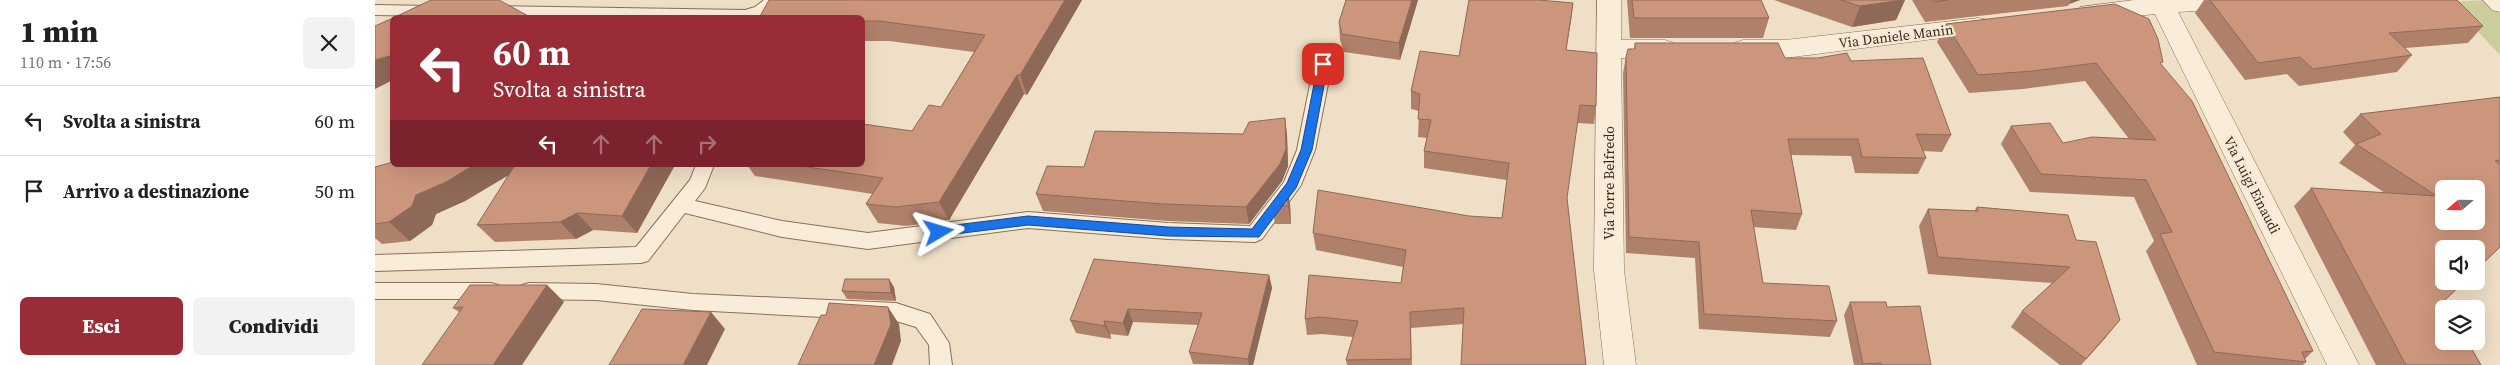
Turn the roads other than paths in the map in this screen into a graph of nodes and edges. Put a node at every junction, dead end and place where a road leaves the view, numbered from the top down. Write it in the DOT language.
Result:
graph roads {
  1 [pos="775,0"];
  2 [pos="1609,0"];
  3 [pos="2242,0"];
  4 [pos="2495,0"];
  5 [pos="2161,2"];
  6 [pos="2500,4"];
  7 [pos="375,10"];
  8 [pos="453,11"];
  9 [pos="482,12"];
  10 [pos="640,15"];
  11 [pos="750,15"];
  12 [pos="2063,16"];
  13 [pos="2003,23"];
  14 [pos="1609,49"];
  15 [pos="1687,49"];
  16 [pos="1717,49"];
  17 [pos="1323,64"];
  18 [pos="704,167"];
  19 [pos="681,205"];
  20 [pos="375,264"];
  21 [pos="375,291"];
  22 [pos="941,365"];
  23 [pos="1620,365"];
  24 [pos="2343,365"];
  1 -- 11 [label="lane"];
  2 -- 14 [label="street, Via Torre Belfredo"];
  3 -- 5 [label="street"];
  4 -- 6 [label="street"];
  5 -- 12 [label="street"];
  5 -- 24 [label="street, Via Luigi Einaudi"];
  7 -- 8 [label="lane"];
  9 -- 10 [label="lane"];
  13 -- 16 [label="street, Via Daniele Manin"];
  14 -- 15 [label="street"];
  14 -- 23 [label="street, Via Torre Belfredo"];
  17 -- 19 [label="lane"];
  18 -- 19 [label="lane"];
  19 -- 20 [label="lane"];
  21 -- 22 [label="lane"];
}
